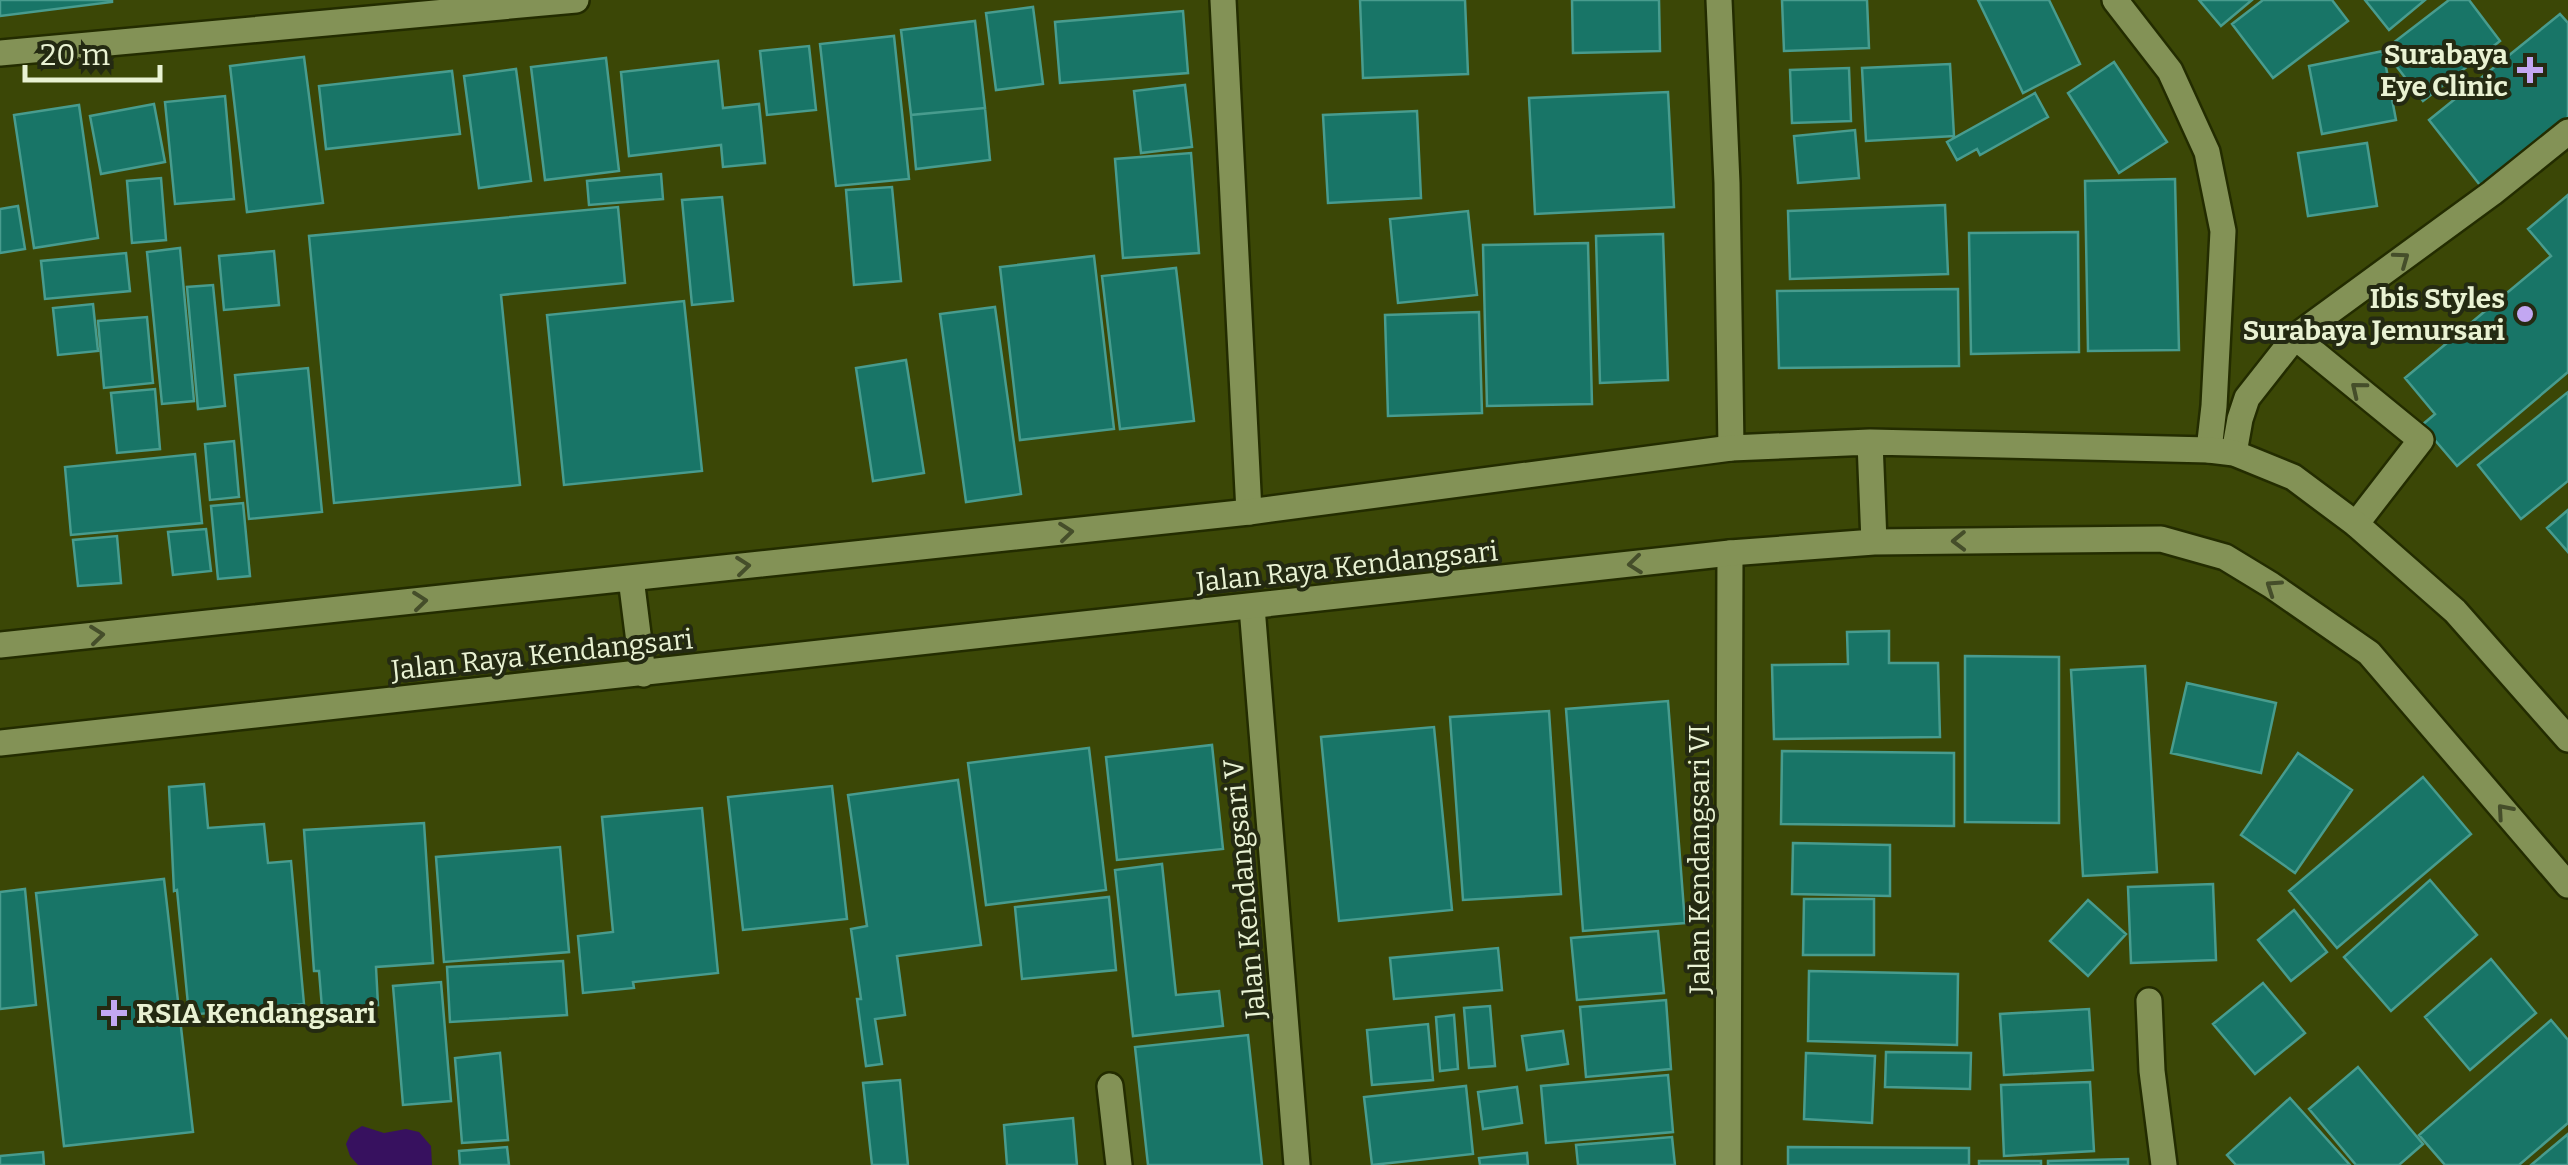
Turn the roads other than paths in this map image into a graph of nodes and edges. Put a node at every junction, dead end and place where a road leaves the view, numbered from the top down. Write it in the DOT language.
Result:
graph roads {
  1 [pos="576,0"];
  2 [pos="1223,0"];
  3 [pos="1719,0"];
  4 [pos="2115,0"];
  5 [pos="0,54"];
  6 [pos="2568,132"];
  7 [pos="2295,337"];
  8 [pos="1870,442"];
  9 [pos="1731,448"];
  10 [pos="2222,451"];
  11 [pos="1248,512"];
  12 [pos="2356,524"];
  13 [pos="1874,542"];
  14 [pos="1730,553"];
  15 [pos="631,578"];
  16 [pos="1252,607"];
  17 [pos="0,645"];
  18 [pos="643,674"];
  19 [pos="2568,740"];
  20 [pos="0,743"];
  21 [pos="2568,885"];
  22 [pos="2149,1000"];
  23 [pos="1110,1086"];
  24 [pos="2167,1161"];
  25 [pos="1119,1165"];
  26 [pos="1297,1165"];
  27 [pos="1728,1165"];
  1 -- 5 [label="main road"];
  2 -- 11 [label="main road"];
  3 -- 9 [label="main road"];
  4 -- 10 [label="main road"];
  7 -- 6 [label="main road, one-way"];
  7 -- 10 [label="main road"];
  12 -- 7 [label="main road, one-way"];
  8 -- 9 [label="main road"];
  8 -- 10 [label="main road"];
  8 -- 13 [label="main road"];
  9 -- 11 [label="main road"];
  10 -- 12 [label="main road"];
  15 -- 11 [label="main road, one-way"];
  12 -- 19 [label="main road"];
  13 -- 14 [label="main road, Jalan Raya Kendangsari"];
  21 -- 13 [label="main road, Jalan Raya Kendangsari, one-way"];
  14 -- 16 [label="main road, Jalan Raya Kendangsari, one-way"];
  14 -- 27 [label="main road, Jalan Kendangsari VI"];
  17 -- 15 [label="main road, one-way"];
  15 -- 18 [label="main road"];
  16 -- 18 [label="main road, Jalan Raya Kendangsari"];
  16 -- 26 [label="main road, Jalan Kendangsari V"];
  18 -- 20 [label="main road, Jalan Raya Kendangsari"];
  22 -- 24 [label="main road"];
  23 -- 25 [label="main road"];
}
